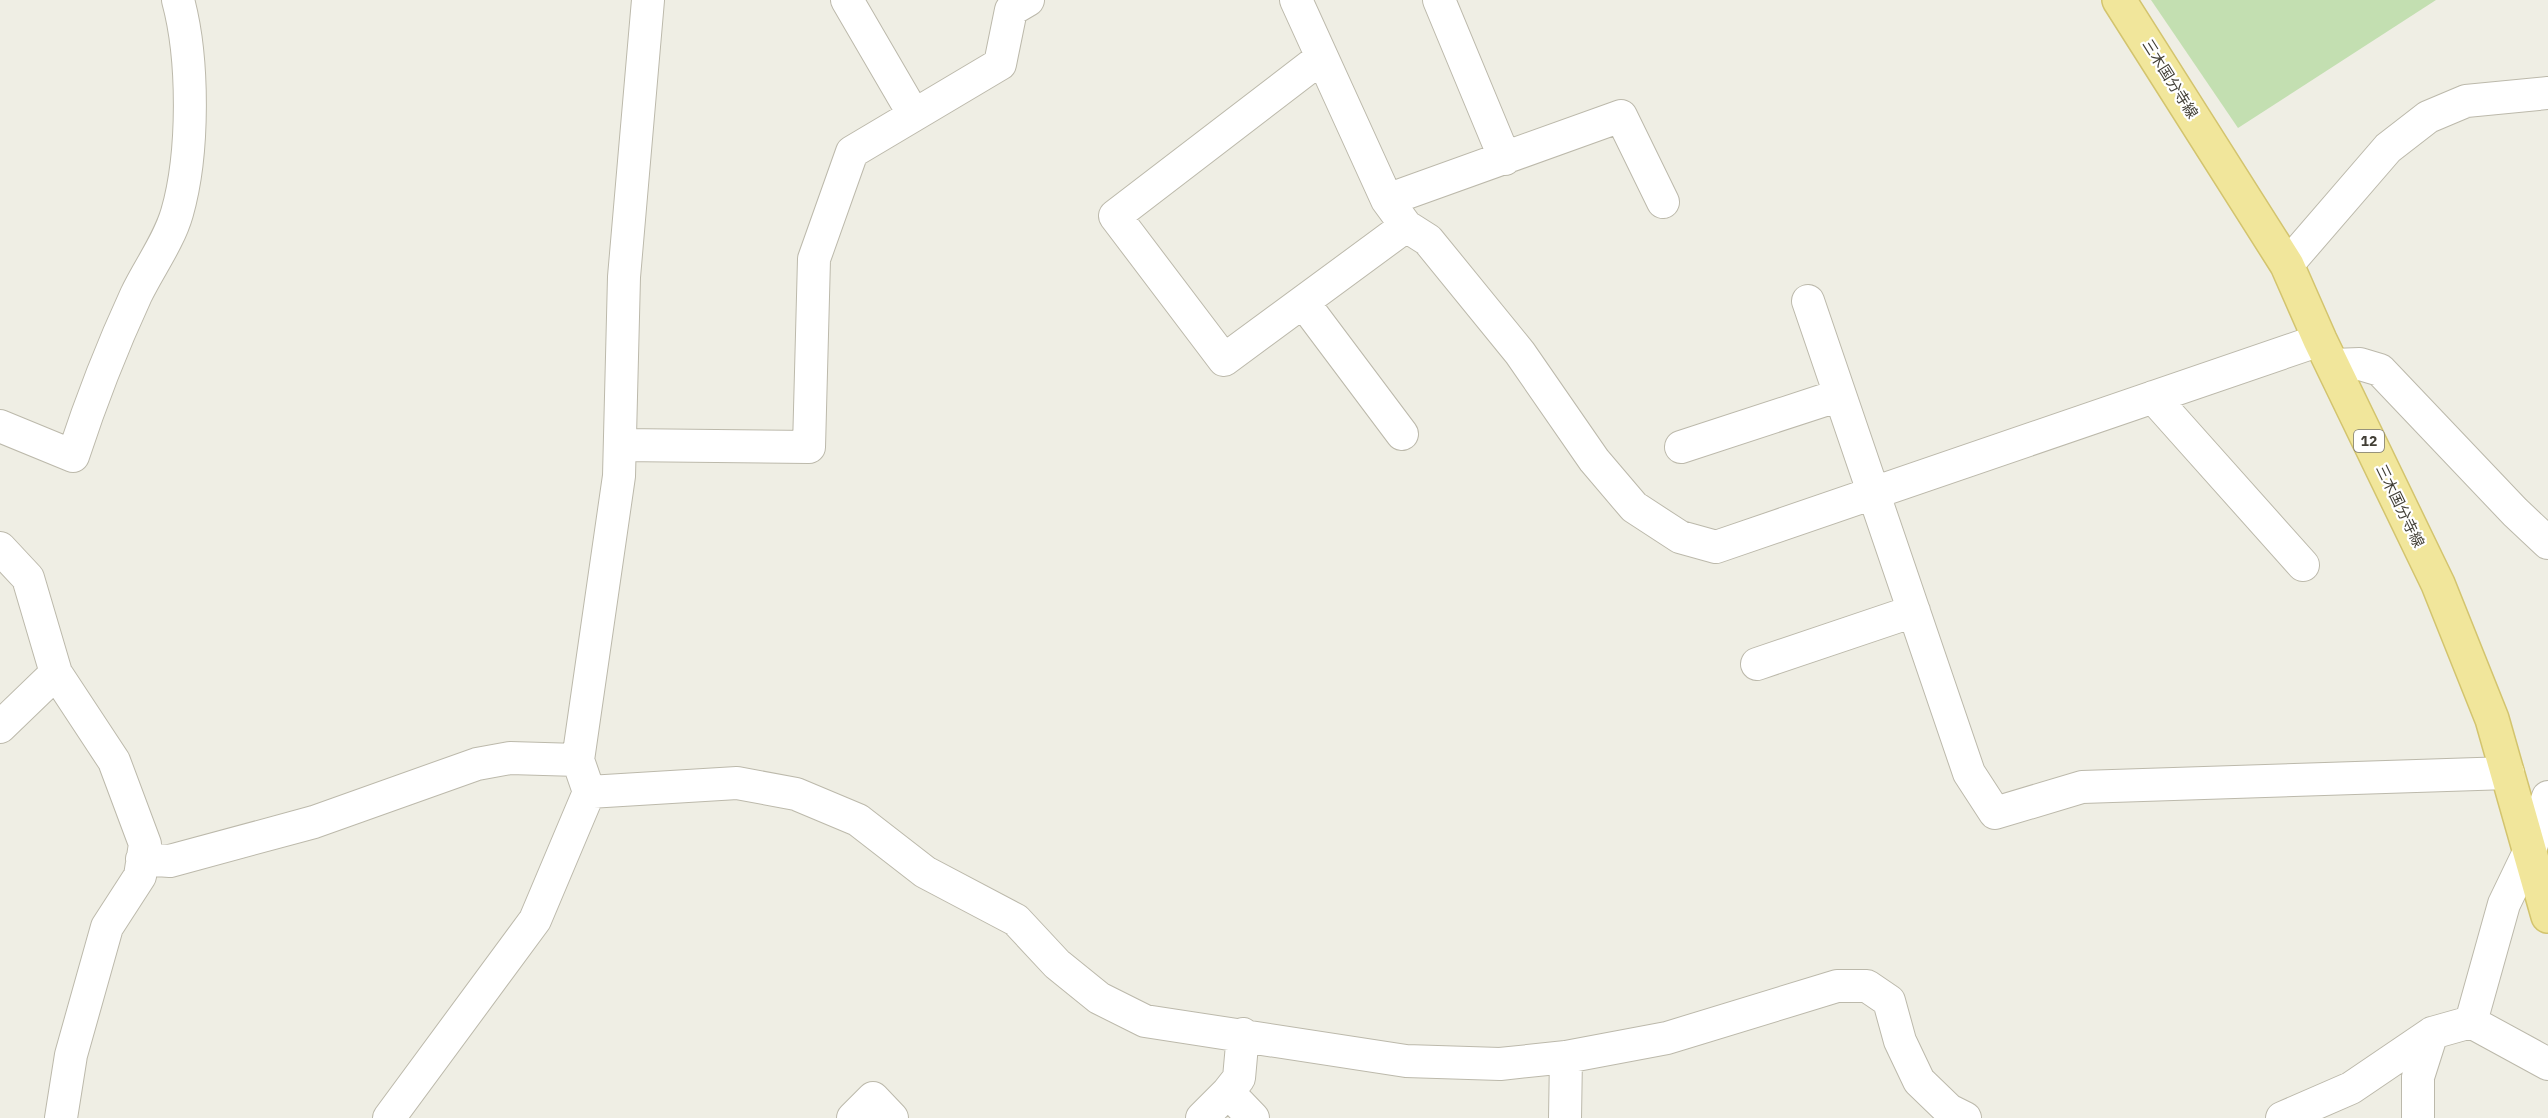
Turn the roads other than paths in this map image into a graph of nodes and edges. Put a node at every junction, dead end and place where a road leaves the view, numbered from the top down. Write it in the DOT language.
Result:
graph roads {
  1 [pos="178,0"];
  2 [pos="648,0"];
  3 [pos="847,0"];
  4 [pos="1028,0"];
  5 [pos="1296,0"];
  6 [pos="1439,0"];
  7 [pos="2119,0"];
  8 [pos="1321,58"];
  9 [pos="2548,93"];
  10 [pos="914,115"];
  11 [pos="1505,159"];
  12 [pos="1387,200"];
  13 [pos="1663,202"];
  14 [pos="1406,226"];
  15 [pos="2287,265"];
  16 [pos="1808,301"];
  17 [pos="1303,302"];
  18 [pos="2326,352"];
  19 [pos="1840,395"];
  20 [pos="2153,397"];
  21 [pos="0,426"];
  22 [pos="1402,434"];
  23 [pos="620,445"];
  24 [pos="1681,447"];
  25 [pos="1874,493"];
  26 [pos="2548,543"];
  27 [pos="0,548"];
  28 [pos="2303,565"];
  29 [pos="1914,610"];
  30 [pos="1757,664"];
  31 [pos="56,673"];
  32 [pos="0,727"];
  33 [pos="578,760"];
  34 [pos="2508,773"];
  35 [pos="590,792"];
  36 [pos="2548,797"];
  37 [pos="2529,850"];
  38 [pos="142,859"];
  39 [pos="2548,916"];
  40 [pos="2471,1022"];
  41 [pos="2432,1033"];
  42 [pos="1243,1034"];
  43 [pos="1566,1057"];
  44 [pos="2548,1064"];
  45 [pos="1228,1092"];
  46 [pos="61,1118"];
  47 [pos="388,1118"];
  48 [pos="853,1118"];
  49 [pos="892,1118"];
  50 [pos="1202,1118"];
  51 [pos="1253,1118"];
  52 [pos="1564,1118"];
  53 [pos="1965,1118"];
  54 [pos="2282,1118"];
  55 [pos="2418,1118"];
  1 -- 21 [label="street"];
  2 -- 23 [label="street"];
  3 -- 10 [label="street"];
  4 -- 10 [label="street"];
  5 -- 8 [label="street"];
  6 -- 11 [label="street"];
  7 -- 15 [label="main road, 三木国分寺線 / 12"];
  8 -- 12 [label="street"];
  8 -- 17 [label="street"];
  9 -- 15 [label="street"];
  10 -- 23 [label="street"];
  11 -- 12 [label="street"];
  11 -- 13 [label="street"];
  12 -- 14 [label="street"];
  14 -- 17 [label="street"];
  14 -- 25 [label="street"];
  15 -- 18 [label="main road, 三木国分寺線 / 12"];
  16 -- 19 [label="street"];
  17 -- 22 [label="street"];
  18 -- 20 [label="street"];
  18 -- 26 [label="street"];
  18 -- 34 [label="main road, 三木国分寺線 / 12"];
  19 -- 24 [label="street"];
  19 -- 25 [label="street"];
  20 -- 25 [label="street"];
  20 -- 28 [label="street"];
  23 -- 33 [label="street"];
  25 -- 29 [label="street"];
  27 -- 31 [label="street"];
  29 -- 30 [label="street"];
  29 -- 34 [label="street"];
  31 -- 32 [label="street"];
  31 -- 38 [label="street"];
  33 -- 35 [label="street"];
  33 -- 38 [label="street"];
  34 -- 37 [label="main road, 三木国分寺線 / 12"];
  35 -- 42 [label="street"];
  35 -- 47 [label="street"];
  36 -- 37 [label="street"];
  37 -- 39 [label="main road, 三木国分寺線 / 12"];
  37 -- 40 [label="street"];
  38 -- 46 [label="street"];
  40 -- 41 [label="street"];
  40 -- 44 [label="street"];
  41 -- 54 [label="street"];
  41 -- 55 [label="street"];
  42 -- 43 [label="street"];
  42 -- 45 [label="street"];
  43 -- 52 [label="street"];
  43 -- 53 [label="street"];
  45 -- 50 [label="street"];
  45 -- 51 [label="street"];
  48 -- 49 [label="street"];
}
